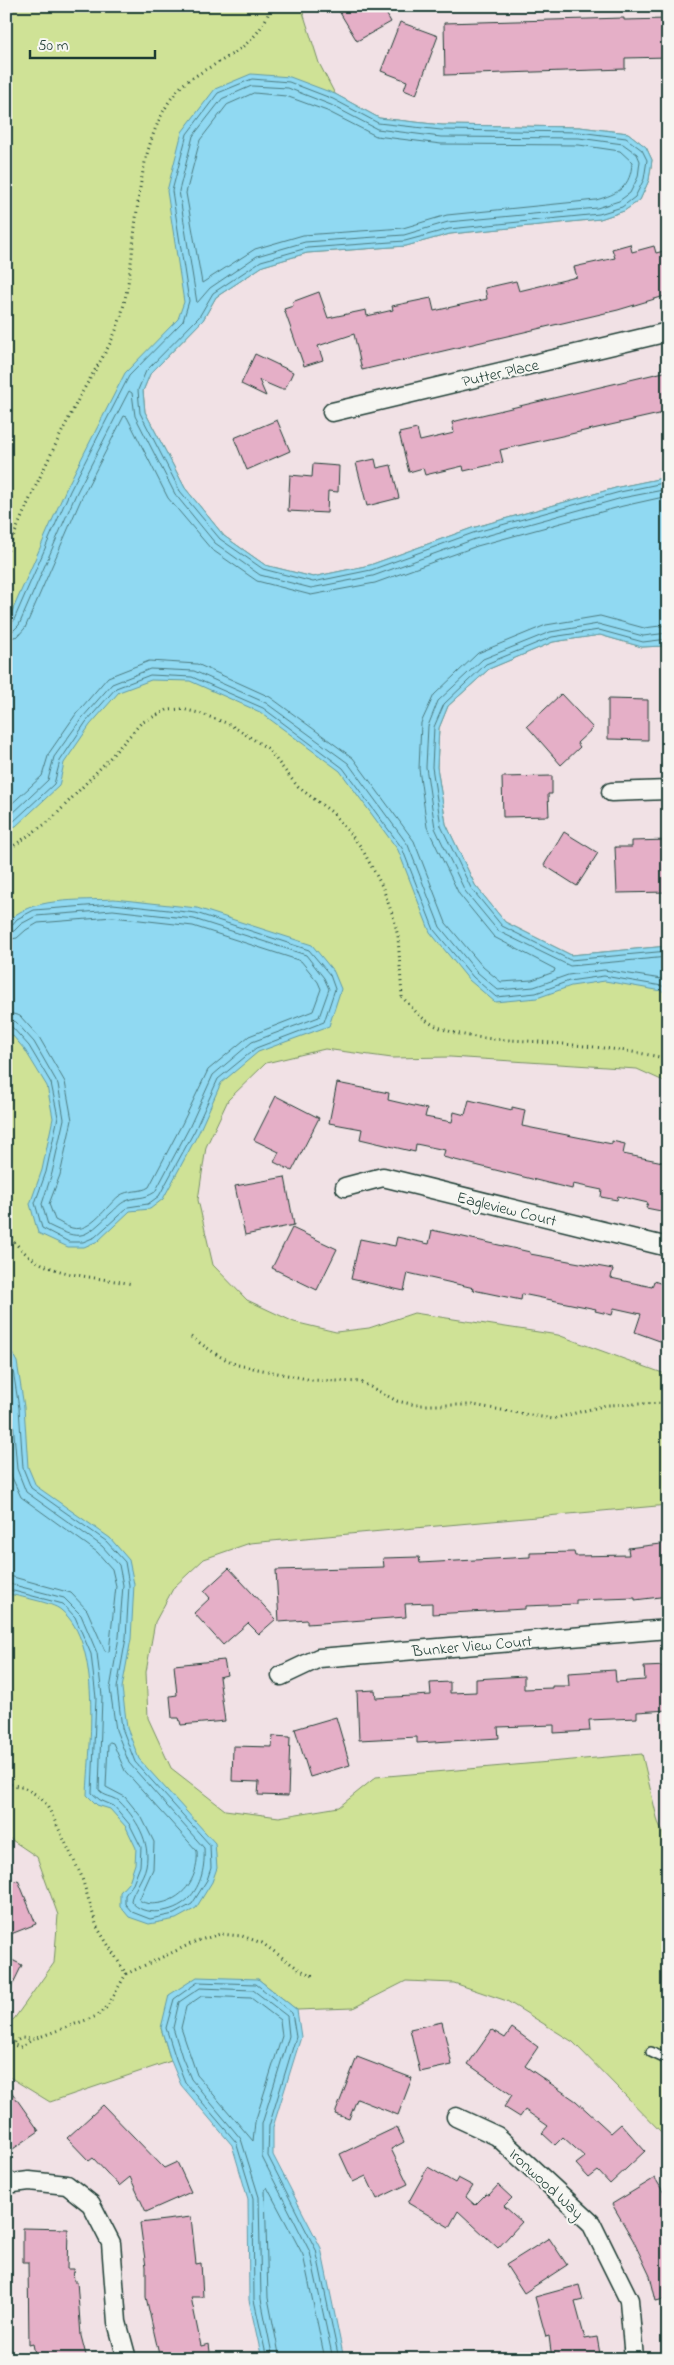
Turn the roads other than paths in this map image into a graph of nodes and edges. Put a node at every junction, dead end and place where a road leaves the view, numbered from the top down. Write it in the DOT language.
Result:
graph roads {
  1 [pos="668,332"];
  2 [pos="332,412"];
  3 [pos="668,790"];
  4 [pos="611,792"];
  5 [pos="346,1187"];
  6 [pos="668,1248"];
  7 [pos="668,1629"];
  8 [pos="281,1676"];
  9 [pos="651,2052"];
  10 [pos="668,2060"];
  11 [pos="456,2117"];
  12 [pos="6,2184"];
  13 [pos="126,2359"];
  14 [pos="634,2359"];
  1 -- 2 [label="street, Putter Place"];
  3 -- 4 [label="street"];
  5 -- 6 [label="street, Eagleview Court"];
  7 -- 8 [label="street, Bunker View Court"];
  9 -- 10 [label="lane"];
  11 -- 14 [label="street, Ironwood Way"];
  12 -- 13 [label="street"];
}
